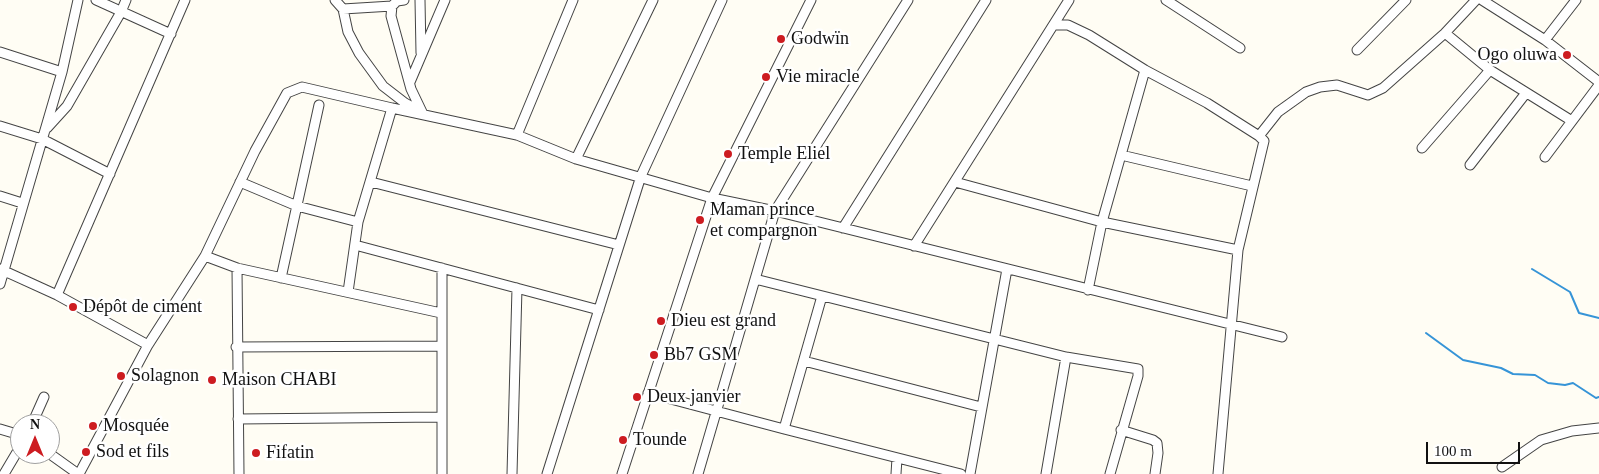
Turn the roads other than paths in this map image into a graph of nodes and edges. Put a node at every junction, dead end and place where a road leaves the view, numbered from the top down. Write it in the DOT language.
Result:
graph roads {
  1 [pos="78,0"];
  2 [pos="96,0"];
  3 [pos="126,0"];
  4 [pos="185,0"];
  5 [pos="336,0"];
  6 [pos="404,0"];
  7 [pos="420,0"];
  8 [pos="445,0"];
  9 [pos="573,0"];
  10 [pos="653,0"];
  11 [pos="722,0"];
  12 [pos="811,0"];
  13 [pos="908,0"];
  14 [pos="986,0"];
  15 [pos="1070,0"];
  16 [pos="1166,0"];
  17 [pos="1406,0"];
  18 [pos="1476,0"];
  19 [pos="1482,0"];
  20 [pos="1576,0"];
  21 [pos="392,6"];
  22 [pos="343,9"];
  23 [pos="121,12"];
  24 [pos="1054,25"];
  25 [pos="1445,33"];
  26 [pos="171,34"];
  27 [pos="1545,40"];
  28 [pos="1240,48"];
  29 [pos="1357,50"];
  30 [pos="0,52"];
  31 [pos="421,56"];
  32 [pos="1145,70"];
  33 [pos="1490,70"];
  34 [pos="62,72"];
  35 [pos="1599,84"];
  36 [pos="411,86"];
  37 [pos="1526,93"];
  38 [pos="320,105"];
  39 [pos="404,107"];
  40 [pos="392,108"];
  41 [pos="424,114"];
  42 [pos="1572,121"];
  43 [pos="0,126"];
  44 [pos="45,130"];
  45 [pos="517,135"];
  46 [pos="1260,136"];
  47 [pos="42,139"];
  48 [pos="1422,148"];
  49 [pos="1121,154"];
  50 [pos="1545,157"];
  51 [pos="576,159"];
  52 [pos="1470,165"];
  53 [pos="110,174"];
  54 [pos="640,176"];
  55 [pos="240,182"];
  56 [pos="371,182"];
  57 [pos="955,182"];
  58 [pos="1252,186"];
  59 [pos="0,196"];
  60 [pos="712,198"];
  61 [pos="22,203"];
  62 [pos="297,206"];
  63 [pos="775,211"];
  64 [pos="358,222"];
  65 [pos="1102,222"];
  66 [pos="843,228"];
  67 [pos="355,245"];
  68 [pos="619,245"];
  69 [pos="914,246"];
  70 [pos="1238,250"];
  71 [pos="205,256"];
  72 [pos="237,268"];
  73 [pos="442,268"];
  74 [pos="1007,269"];
  75 [pos="2,270"];
  76 [pos="282,278"];
  77 [pos="755,279"];
  78 [pos="0,284"];
  79 [pos="517,288"];
  80 [pos="1088,290"];
  81 [pos="348,292"];
  82 [pos="57,296"];
  83 [pos="822,296"];
  84 [pos="599,310"];
  85 [pos="440,313"];
  86 [pos="1230,325"];
  87 [pos="1282,337"];
  88 [pos="994,339"];
  89 [pos="148,345"];
  90 [pos="441,346"];
  91 [pos="236,347"];
  92 [pos="1066,357"];
  93 [pos="804,361"];
  94 [pos="648,393"];
  95 [pos="44,396"];
  96 [pos="982,407"];
  97 [pos="716,411"];
  98 [pos="36,414"];
  99 [pos="441,417"];
  100 [pos="238,419"];
  101 [pos="1599,428"];
  102 [pos="784,429"];
  103 [pos="1121,430"];
  104 [pos="897,458"];
  105 [pos="60,461"];
  106 [pos="1502,467"];
  107 [pos="78,474"];
  108 [pos="239,474"];
  109 [pos="442,474"];
  110 [pos="512,474"];
  111 [pos="547,474"];
  112 [pos="622,474"];
  113 [pos="698,474"];
  114 [pos="896,474"];
  115 [pos="961,474"];
  116 [pos="970,474"];
  117 [pos="1046,474"];
  118 [pos="1110,474"];
  119 [pos="1155,474"];
  120 [pos="1218,474"];
  1 -- 34 [label="street"];
  2 -- 23 [label="street"];
  3 -- 23 [label="street"];
  4 -- 26 [label="street"];
  5 -- 22 [label="street"];
  6 -- 21 [label="street"];
  7 -- 31 [label="street"];
  8 -- 31 [label="street"];
  9 -- 45 [label="street"];
  10 -- 51 [label="street"];
  11 -- 54 [label="street"];
  12 -- 60 [label="street"];
  13 -- 63 [label="street"];
  14 -- 66 [label="street"];
  15 -- 24 [label="street"];
  16 -- 28 [label="street"];
  17 -- 29 [label="street"];
  18 -- 25 [label="street"];
  19 -- 27 [label="street"];
  20 -- 27 [label="street"];
  21 -- 22 [label="street"];
  21 -- 36 [label="street"];
  22 -- 39 [label="street"];
  23 -- 26 [label="street"];
  23 -- 44 [label="street"];
  24 -- 32 [label="street"];
  24 -- 57 [label="street"];
  25 -- 33 [label="street"];
  25 -- 46 [label="street"];
  26 -- 53 [label="street"];
  27 -- 35 [label="street"];
  30 -- 34 [label="street"];
  31 -- 36 [label="street"];
  32 -- 46 [label="street"];
  32 -- 49 [label="street"];
  33 -- 37 [label="street"];
  33 -- 48 [label="street"];
  34 -- 44 [label="street"];
  35 -- 42 [label="street"];
  36 -- 39 [label="street"];
  36 -- 41 [label="street"];
  37 -- 42 [label="street"];
  37 -- 52 [label="street"];
  38 -- 62 [label="street"];
  39 -- 40 [label="street"];
  39 -- 41 [label="street"];
  40 -- 55 [label="street"];
  40 -- 56 [label="street"];
  41 -- 45 [label="street"];
  42 -- 50 [label="street"];
  43 -- 47 [label="street"];
  44 -- 47 [label="street"];
  45 -- 51 [label="street"];
  46 -- 58 [label="street"];
  47 -- 53 [label="street"];
  47 -- 61 [label="street"];
  49 -- 58 [label="street"];
  49 -- 65 [label="street"];
  51 -- 54 [label="street"];
  53 -- 82 [label="street"];
  54 -- 60 [label="street"];
  54 -- 68 [label="street"];
  55 -- 62 [label="street"];
  55 -- 71 [label="street"];
  56 -- 64 [label="street"];
  56 -- 68 [label="street"];
  57 -- 65 [label="street"];
  57 -- 69 [label="street"];
  58 -- 70 [label="street"];
  59 -- 61 [label="street"];
  60 -- 63 [label="street"];
  60 -- 94 [label="street"];
  61 -- 75 [label="street"];
  62 -- 64 [label="street"];
  62 -- 76 [label="street"];
  63 -- 66 [label="street"];
  63 -- 77 [label="street"];
  64 -- 67 [label="street"];
  65 -- 70 [label="street"];
  65 -- 80 [label="street"];
  66 -- 69 [label="street"];
  67 -- 73 [label="street"];
  67 -- 81 [label="street"];
  68 -- 84 [label="street"];
  69 -- 74 [label="street"];
  70 -- 86 [label="street"];
  71 -- 72 [label="street"];
  71 -- 89 [label="street"];
  72 -- 76 [label="street"];
  72 -- 91 [label="street"];
  73 -- 79 [label="street"];
  73 -- 85 [label="street"];
  74 -- 80 [label="street"];
  74 -- 88 [label="street"];
  75 -- 78 [label="street"];
  75 -- 82 [label="street"];
  76 -- 81 [label="street"];
  77 -- 83 [label="street"];
  77 -- 97 [label="street"];
  79 -- 84 [label="street"];
  79 -- 110 [label="street"];
  80 -- 86 [label="street"];
  81 -- 85 [label="street"];
  82 -- 89 [label="street"];
  83 -- 88 [label="street"];
  83 -- 93 [label="street"];
  84 -- 111 [label="street"];
  85 -- 90 [label="street"];
  86 -- 87 [label="street"];
  86 -- 120 [label="street"];
  88 -- 92 [label="street"];
  88 -- 96 [label="street"];
  89 -- 107 [label="street"];
  90 -- 91 [label="street"];
  90 -- 99 [label="street"];
  91 -- 100 [label="street"];
  92 -- 103 [label="street"];
  92 -- 117 [label="street"];
  93 -- 96 [label="street"];
  93 -- 102 [label="street"];
  94 -- 97 [label="street"];
  94 -- 112 [label="street"];
  95 -- 98 [label="street"];
  96 -- 116 [label="street"];
  97 -- 102 [label="street"];
  97 -- 113 [label="street"];
  99 -- 100 [label="street"];
  99 -- 109 [label="street"];
  100 -- 108 [label="street"];
  101 -- 106 [label="street"];
  102 -- 104 [label="street"];
  103 -- 118 [label="street"];
  103 -- 119 [label="street"];
  104 -- 114 [label="street"];
  104 -- 115 [label="street"];
  105 -- 107 [label="street"];
}
